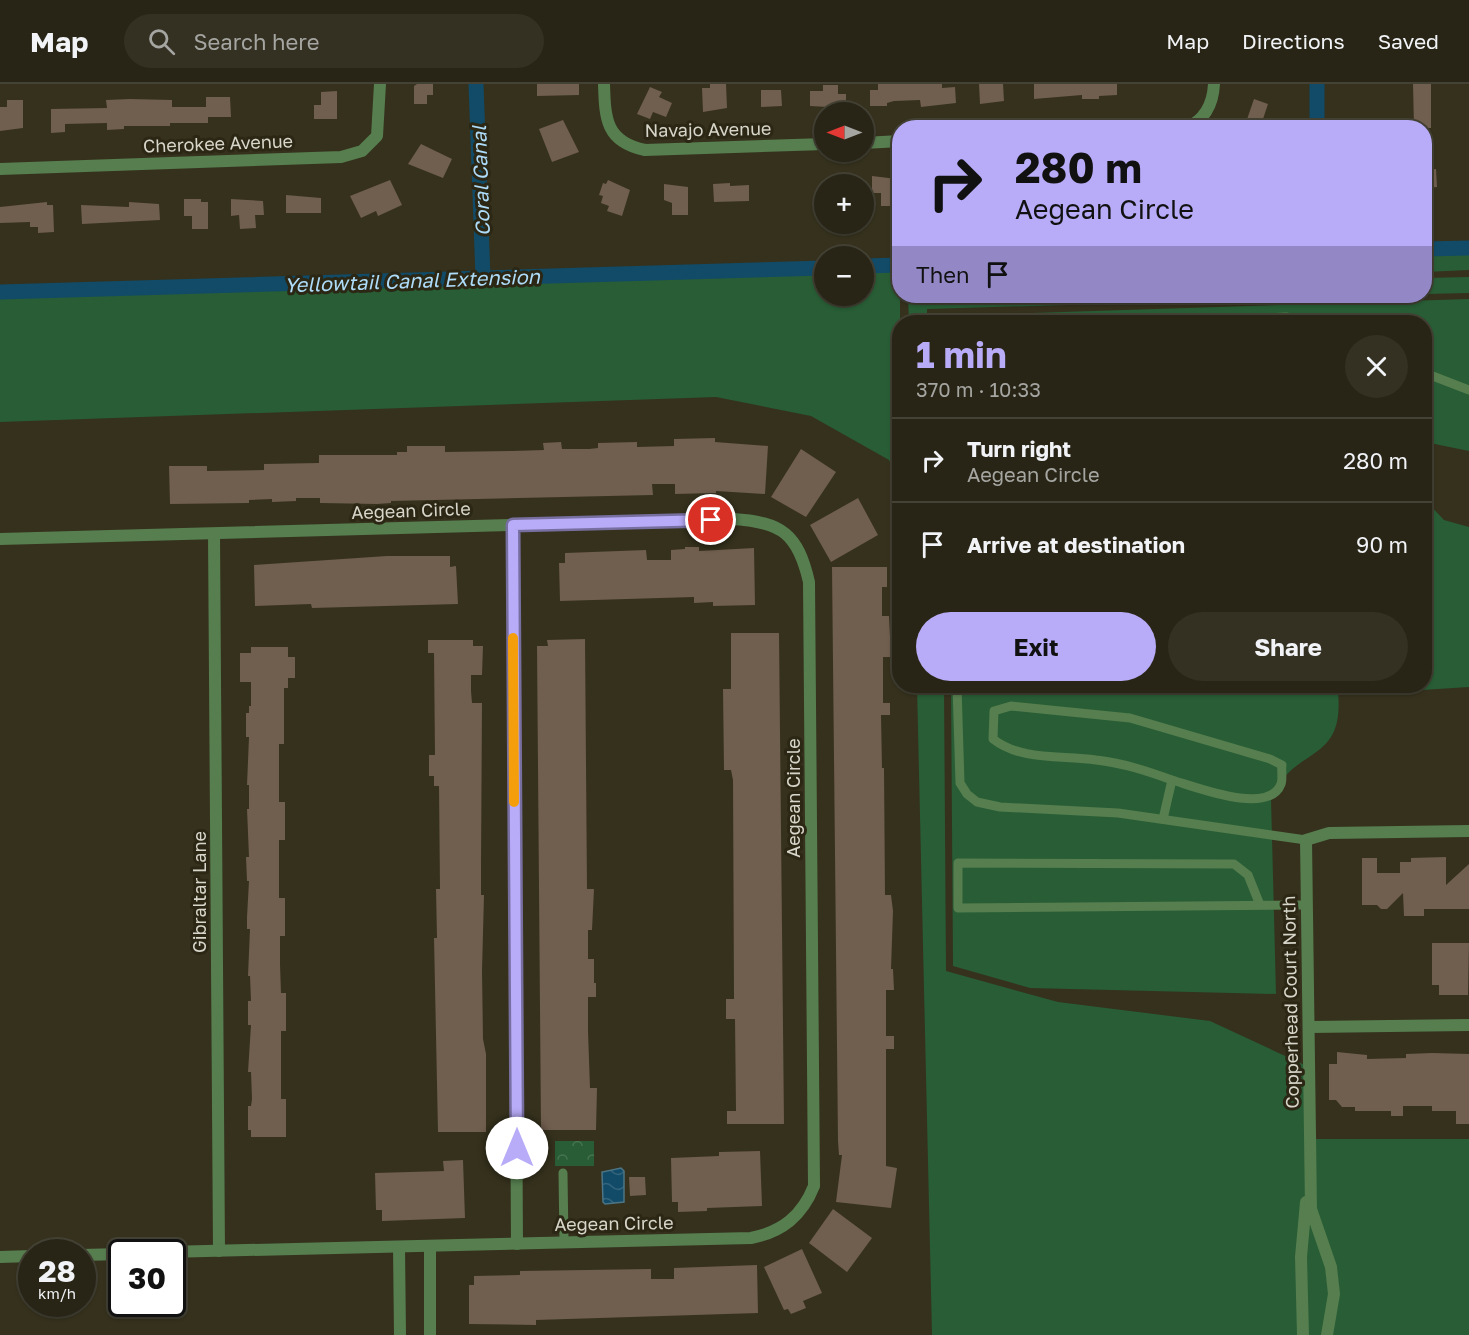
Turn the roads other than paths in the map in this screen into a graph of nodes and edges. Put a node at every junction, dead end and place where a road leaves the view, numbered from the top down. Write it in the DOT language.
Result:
graph roads {
  1 [pos="380,84"];
  2 [pos="604,84"];
  3 [pos="1214,84"];
  4 [pos="1199,120"];
  5 [pos="892,141"];
  6 [pos="874,142"];
  7 [pos="814,144"];
  8 [pos="0,169"];
  9 [pos="1432,376"];
  10 [pos="1469,390"];
  11 [pos="513,525"];
  12 [pos="214,534"];
  13 [pos="0,539"];
  14 [pos="957,693"];
  15 [pos="1172,780"];
  16 [pos="1163,819"];
  17 [pos="1469,831"];
  18 [pos="1306,840"];
  19 [pos="1260,904"];
  20 [pos="1307,905"];
  21 [pos="1469,1025"];
  22 [pos="1310,1027"];
  23 [pos="1309,1165"];
  24 [pos="563,1173"];
  25 [pos="564,1242"];
  26 [pos="517,1244"];
  27 [pos="430,1246"];
  28 [pos="399,1247"];
  29 [pos="219,1251"];
  30 [pos="186,1252"];
  31 [pos="18,1256"];
  32 [pos="0,1257"];
  33 [pos="400,1335"];
  34 [pos="430,1335"];
  35 [pos="1303,1335"];
  36 [pos="1327,1335"];
  1 -- 8 [label="street, Cherokee Avenue"];
  2 -- 7 [label="street, Navajo Avenue"];
  3 -- 4 [label="street"];
  5 -- 6 [label="street"];
  9 -- 10 [label="lane"];
  11 -- 12 [label="street, Aegean Circle"];
  11 -- 25 [label="street, Aegean Circle"];
  11 -- 26 [label="street"];
  12 -- 13 [label="street, Aegean Circle"];
  12 -- 29 [label="street, Gibraltar Lane"];
  14 -- 16 [label="lane"];
  15 -- 15 [label="lane"];
  15 -- 16 [label="lane"];
  16 -- 18 [label="lane"];
  17 -- 18 [label="street"];
  18 -- 20 [label="street, Copperhead Court North"];
  19 -- 19 [label="lane"];
  19 -- 20 [label="lane"];
  20 -- 22 [label="street, Copperhead Court North"];
  21 -- 22 [label="street"];
  22 -- 23 [label="street, Copperhead Court North"];
  23 -- 35 [label="street, Copperhead Court North"];
  23 -- 36 [label="street, Copperhead Court North"];
  24 -- 25 [label="lane"];
  25 -- 26 [label="street, Aegean Circle"];
  26 -- 27 [label="street, Aegean Circle"];
  27 -- 28 [label="street, Aegean Circle"];
  27 -- 34 [label="street"];
  28 -- 29 [label="street, Aegean Circle"];
  28 -- 33 [label="street"];
  29 -- 30 [label="street, Aegean Circle"];
  31 -- 32 [label="street"];
}
